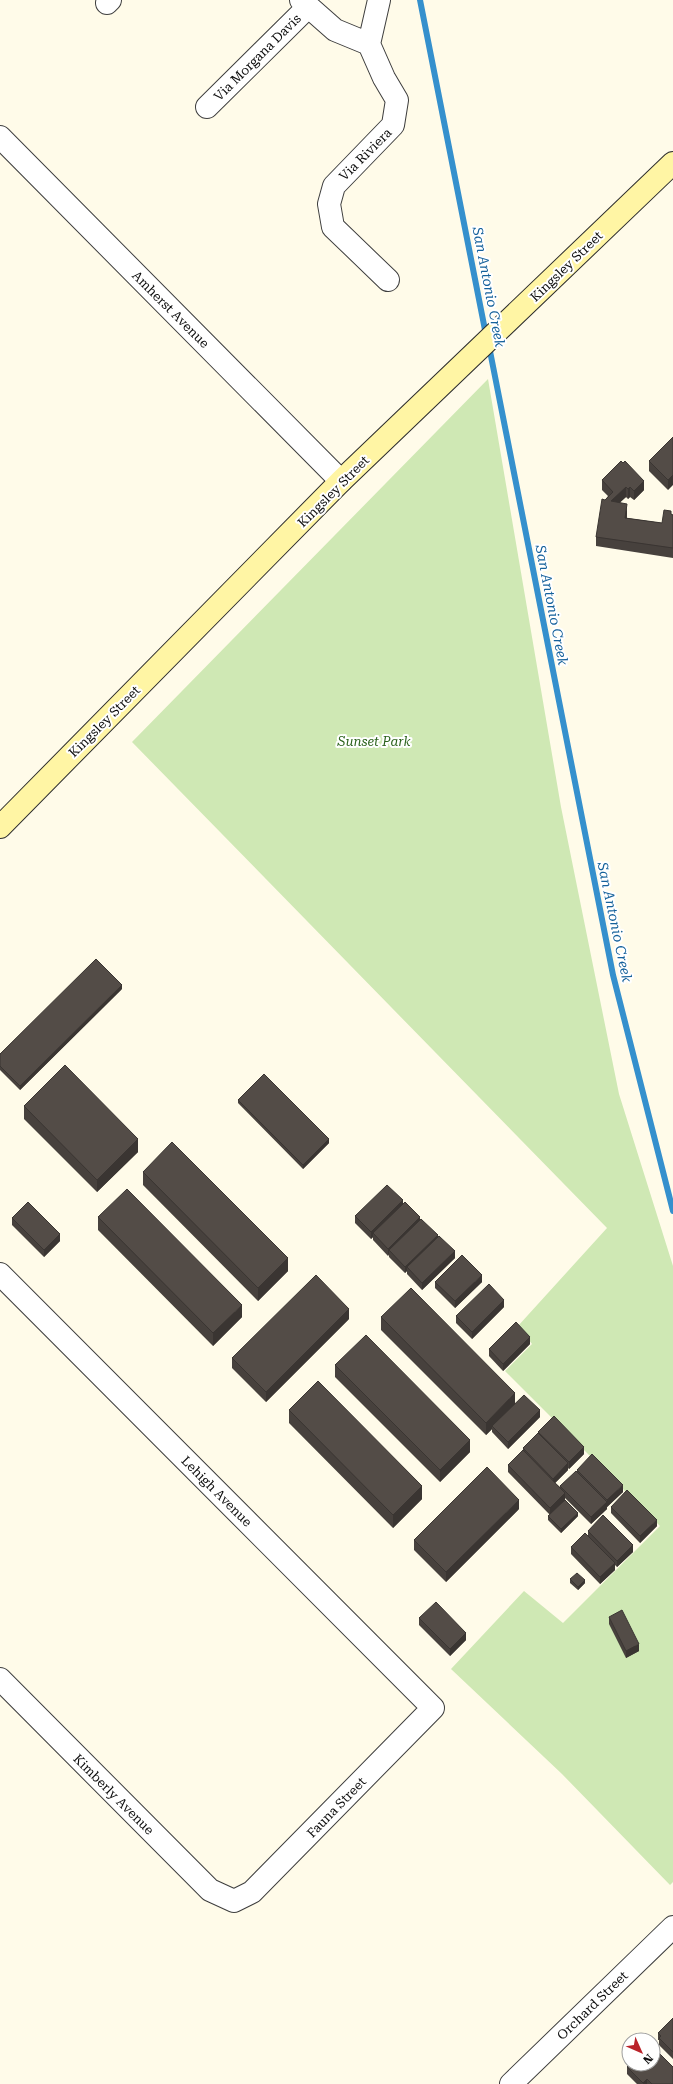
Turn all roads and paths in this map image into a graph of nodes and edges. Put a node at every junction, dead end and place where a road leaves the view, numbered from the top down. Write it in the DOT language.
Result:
graph roads {
  1 [pos="379,0"];
  2 [pos="304,4"];
  3 [pos="369,44"];
  4 [pos="207,107"];
  5 [pos="0,137"];
  6 [pos="673,163"];
  7 [pos="388,280"];
  8 [pos="341,481"];
  9 [pos="0,827"];
  10 [pos="0,1274"];
  11 [pos="0,1679"];
  12 [pos="433,1708"];
  13 [pos="234,1900"];
  14 [pos="673,1927"];
  15 [pos="511,2084"];
  1 -- 3 [label="street"];
  2 -- 3 [label="street"];
  2 -- 4 [label="street, Via Morgana Davis"];
  3 -- 7 [label="street, Via Riviera"];
  5 -- 8 [label="street, Amherst Avenue"];
  6 -- 8 [label="main road, Kingsley Street"];
  8 -- 9 [label="main road, Kingsley Street"];
  10 -- 12 [label="street, Lehigh Avenue"];
  11 -- 13 [label="street, Kimberly Avenue"];
  12 -- 13 [label="street, Fauna Street"];
  14 -- 15 [label="street, Orchard Street"];
}
